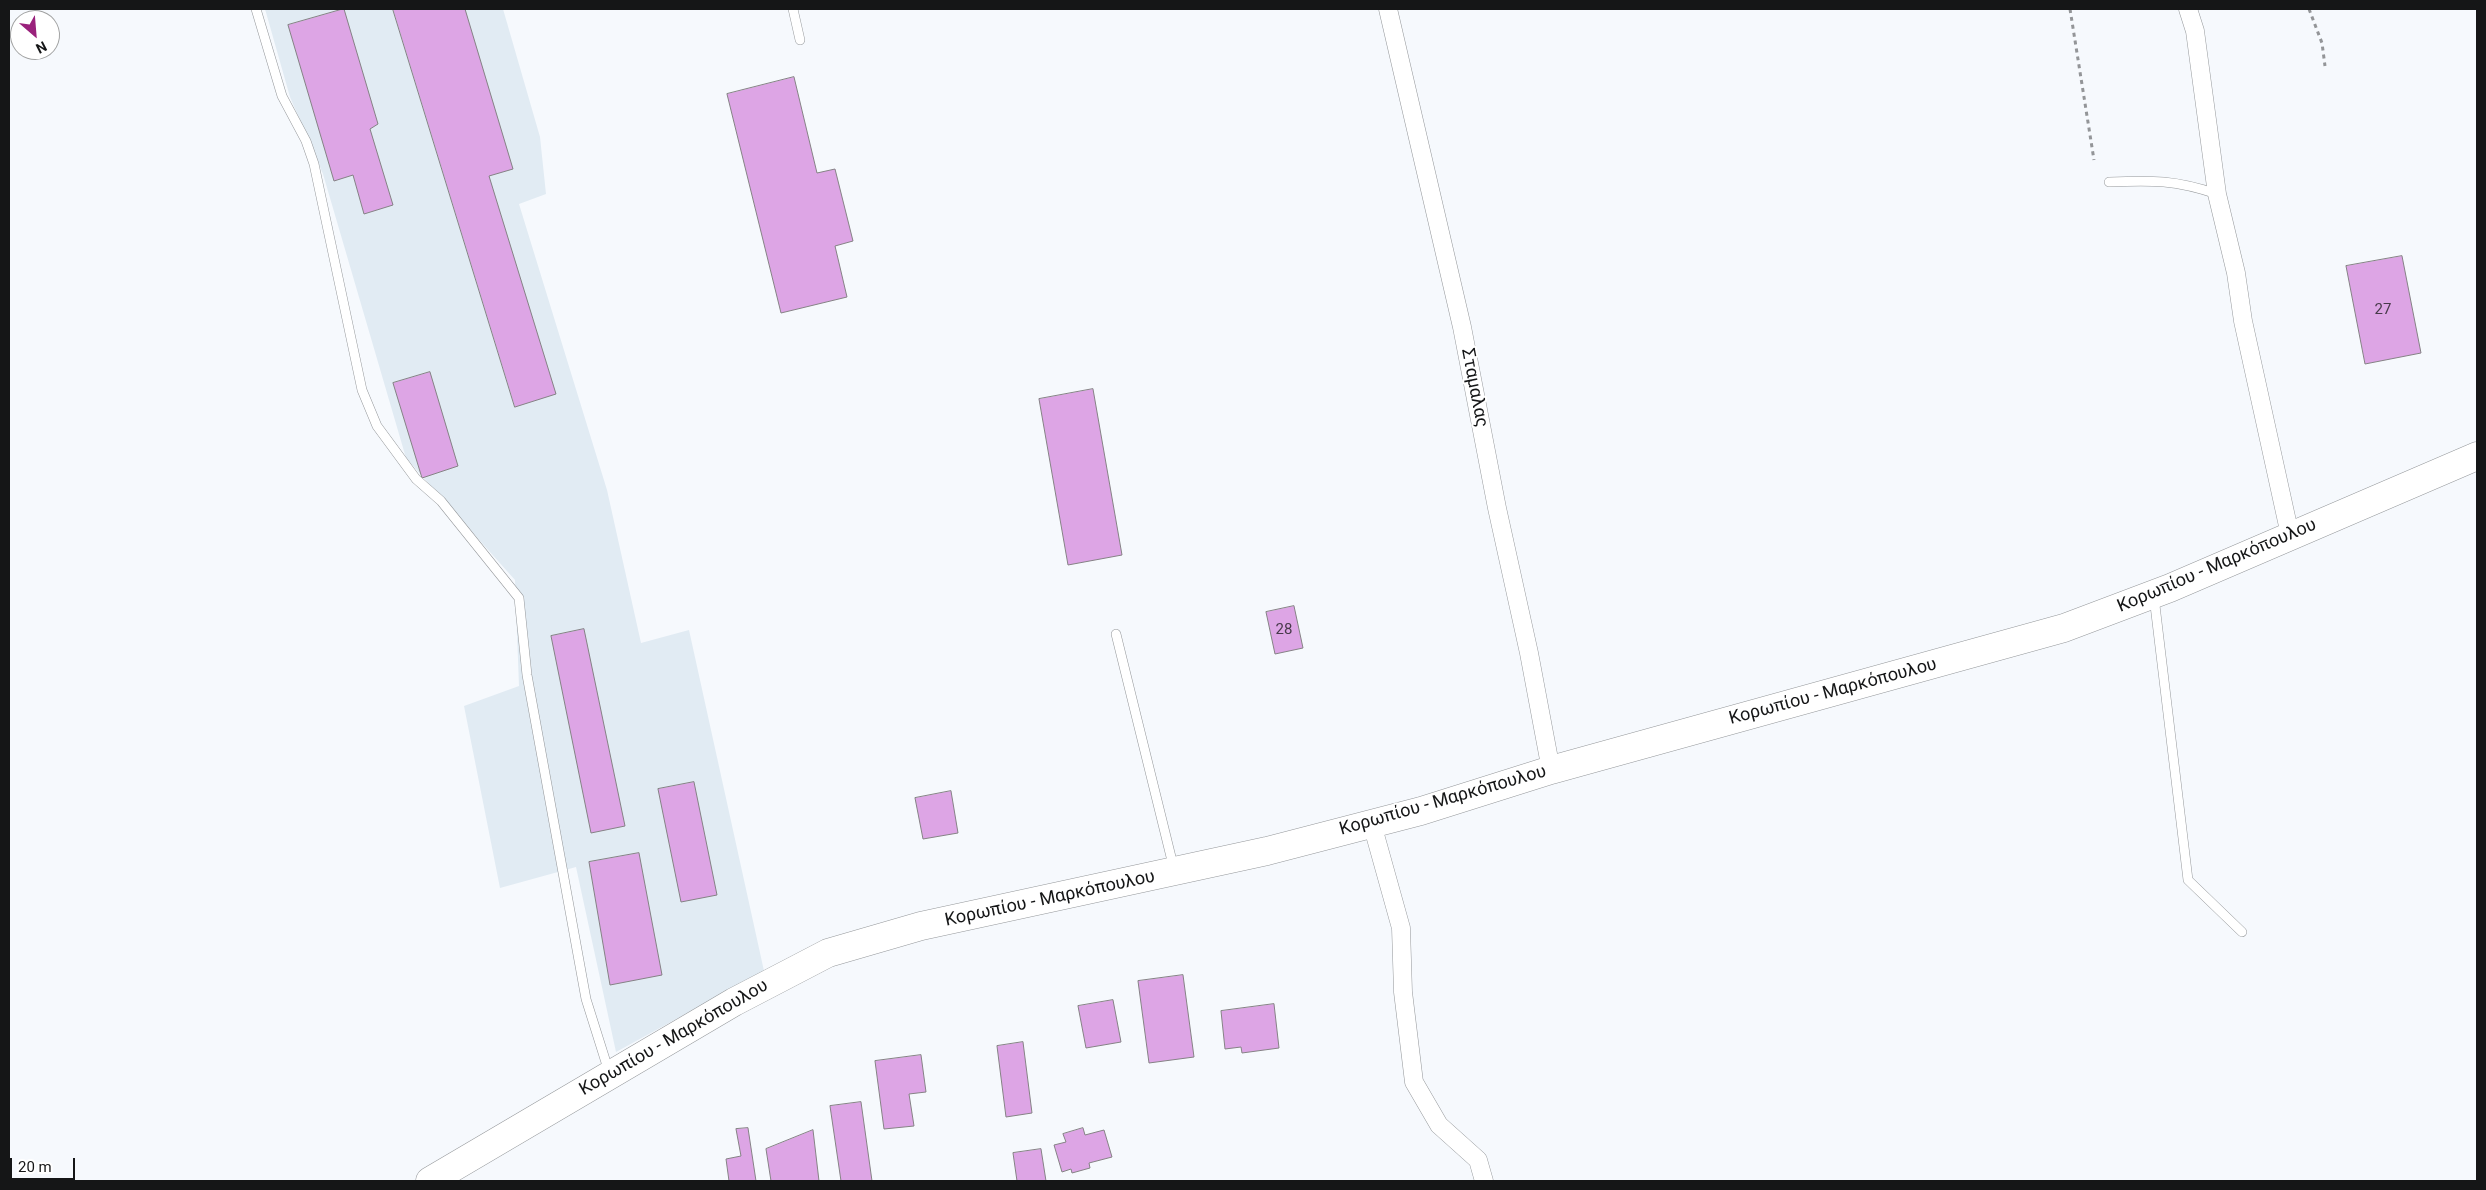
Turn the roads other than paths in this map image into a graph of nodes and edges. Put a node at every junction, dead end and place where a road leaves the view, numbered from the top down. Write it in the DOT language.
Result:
graph roads {
  1 [pos="256,9"];
  2 [pos="794,9"];
  3 [pos="1388,9"];
  4 [pos="2188,9"];
  5 [pos="800,40"];
  6 [pos="2109,182"];
  7 [pos="2217,194"];
  8 [pos="2477,456"];
  9 [pos="2290,535"];
  10 [pos="2153,594"];
  11 [pos="1116,634"];
  12 [pos="1551,770"];
  13 [pos="1372,824"];
  14 [pos="1174,872"];
  15 [pos="2242,932"];
  16 [pos="610,1075"];
  17 [pos="430,1181"];
  18 [pos="1484,1181"];
  1 -- 16 [label="lane"];
  2 -- 5 [label="lane"];
  3 -- 12 [label="street, Σταμαλας"];
  4 -- 7 [label="street"];
  6 -- 7 [label="lane"];
  7 -- 9 [label="street"];
  8 -- 9 [label="main road, Κορωπίου - Μαρκόπουλου"];
  9 -- 10 [label="main road, Κορωπίου - Μαρκόπουλου"];
  10 -- 12 [label="main road, Κορωπίου - Μαρκόπουλου"];
  10 -- 15 [label="lane"];
  11 -- 14 [label="lane"];
  12 -- 13 [label="main road, Κορωπίου - Μαρκόπουλου"];
  13 -- 14 [label="main road, Κορωπίου - Μαρκόπουλου"];
  13 -- 18 [label="street"];
  14 -- 16 [label="main road, Κορωπίου - Μαρκόπουλου"];
  16 -- 17 [label="main road, Κορωπίου - Μαρκόπουλου"];
}
